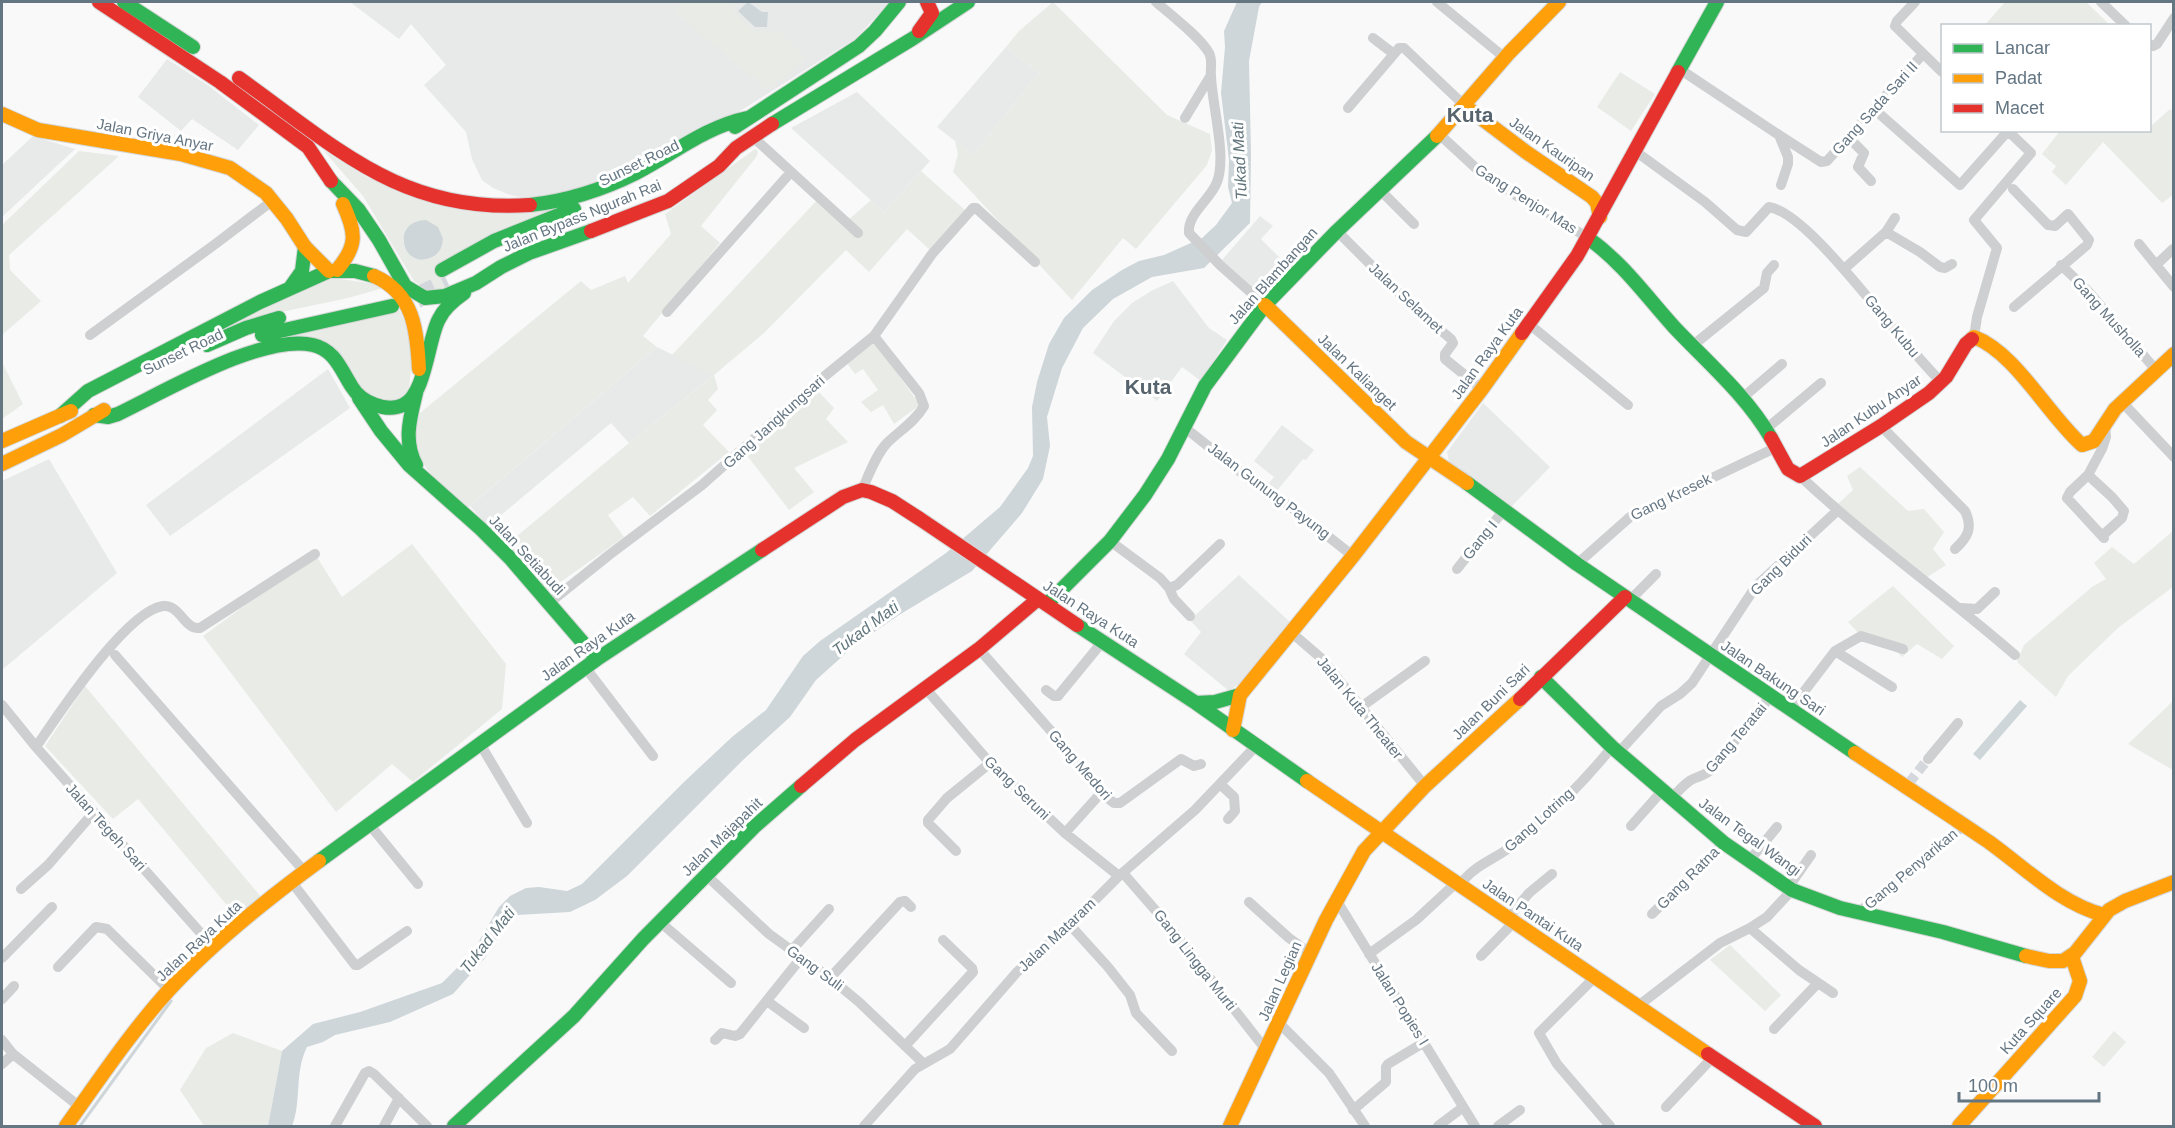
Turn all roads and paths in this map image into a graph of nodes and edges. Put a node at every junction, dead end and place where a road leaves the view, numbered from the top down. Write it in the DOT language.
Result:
graph roads {
  1 [pos="99,2"];
  2 [pos="124,2"];
  3 [pos="898,2"];
  4 [pos="909,2"];
  5 [pos="927,2"];
  6 [pos="968,2"];
  7 [pos="1156,2"];
  8 [pos="1437,2"];
  9 [pos="1559,2"];
  10 [pos="1717,2"];
  11 [pos="1915,2"];
  12 [pos="2101,2"];
  13 [pos="888,14"];
  14 [pos="2174,18"];
  15 [pos="2124,24"];
  16 [pos="1373,38"];
  17 [pos="912,39"];
  18 [pos="2151,45"];
  19 [pos="203,54"];
  20 [pos="1394,54"];
  21 [pos="1923,54"];
  22 [pos="1505,58"];
  23 [pos="222,67"];
  24 [pos="1681,70"];
  25 [pos="1941,71"];
  26 [pos="1211,75"];
  27 [pos="1465,106"];
  28 [pos="1348,108"];
  29 [pos="1874,109"];
  30 [pos="2,114"];
  31 [pos="747,118"];
  32 [pos="1185,118"];
  33 [pos="2006,132"];
  34 [pos="2008,132"];
  35 [pos="1439,134"];
  36 [pos="1779,135"];
  37 [pos="753,137"];
  38 [pos="1848,137"];
  39 [pos="736,148"];
  40 [pos="1635,151"];
  41 [pos="791,172"];
  42 [pos="330,179"];
  43 [pos="1871,181"];
  44 [pos="1781,185"];
  45 [pos="2013,189"];
  46 [pos="1381,191"];
  47 [pos="1612,196"];
  48 [pos="1592,197"];
  49 [pos="272,201"];
  50 [pos="1600,217"];
  51 [pos="1895,218"];
  52 [pos="1414,224"];
  53 [pos="1337,231"];
  54 [pos="1886,232"];
  55 [pos="858,233"];
  56 [pos="1588,238"];
  57 [pos="2139,244"];
  58 [pos="304,248"];
  59 [pos="2173,249"];
  60 [pos="1035,262"];
  61 [pos="1952,264"];
  62 [pos="1774,265"];
  63 [pos="2061,265"];
  64 [pos="2156,265"];
  65 [pos="333,270"];
  66 [pos="1845,270"];
  67 [pos="476,283"];
  68 [pos="2174,287"];
  69 [pos="290,289"];
  70 [pos="1265,305"];
  71 [pos="2014,307"];
  72 [pos="667,312"];
  73 [pos="1529,324"];
  74 [pos="90,335"];
  75 [pos="874,336"];
  76 [pos="1974,337"];
  77 [pos="1692,346"];
  78 [pos="2174,354"];
  79 [pos="1782,364"];
  80 [pos="2156,370"];
  81 [pos="1941,382"];
  82 [pos="1821,383"];
  83 [pos="418,386"];
  84 [pos="1482,389"];
  85 [pos="354,390"];
  86 [pos="1741,399"];
  87 [pos="2121,401"];
  88 [pos="1628,405"];
  89 [pos="94,415"];
  90 [pos="60,416"];
  91 [pos="2106,423"];
  92 [pos="1881,426"];
  93 [pos="1184,427"];
  94 [pos="1766,429"];
  95 [pos="2,441"];
  96 [pos="1777,447"];
  97 [pos="1430,457"];
  98 [pos="2174,458"];
  99 [pos="2,464"];
  100 [pos="1800,476"];
  101 [pos="2088,476"];
  102 [pos="427,480"];
  103 [pos="862,490"];
  104 [pos="1838,510"];
  105 [pos="1503,511"];
  106 [pos="1110,541"];
  107 [pos="1220,544"];
  108 [pos="1955,549"];
  109 [pos="315,554"];
  110 [pos="1353,556"];
  111 [pos="1577,564"];
  112 [pos="1457,569"];
  113 [pos="1656,574"];
  114 [pos="1169,588"];
  115 [pos="1995,592"];
  116 [pos="1628,599"];
  117 [pos="1043,602"];
  118 [pos="549,603"];
  119 [pos="1961,608"];
  120 [pos="1190,616"];
  121 [pos="1292,633"];
  122 [pos="1103,641"];
  123 [pos="979,649"];
  124 [pos="1903,649"];
  125 [pos="1835,651"];
  126 [pos="115,655"];
  127 [pos="1709,655"];
  128 [pos="2016,655"];
  129 [pos="1425,661"];
  130 [pos="591,663"];
  131 [pos="1541,677"];
  132 [pos="1892,687"];
  133 [pos="926,689"];
  134 [pos="1046,690"];
  135 [pos="1240,695"];
  136 [pos="1770,697"];
  137 [pos="1196,703"];
  138 [pos="2,706"];
  139 [pos="1361,707"];
  140 [pos="1790,710"];
  141 [pos="1958,723"];
  142 [pos="1233,730"];
  143 [pos="479,742"];
  144 [pos="1256,746"];
  145 [pos="36,747"];
  146 [pos="1615,750"];
  147 [pos="653,756"];
  148 [pos="1928,759"];
  149 [pos="990,763"];
  150 [pos="1201,764"];
  151 [pos="1221,785"];
  152 [pos="1425,786"];
  153 [pos="1101,793"];
  154 [pos="1666,795"];
  155 [pos="94,812"];
  156 [pos="1356,816"];
  157 [pos="1228,819"];
  158 [pos="527,823"];
  159 [pos="369,824"];
  160 [pos="1631,826"];
  161 [pos="1963,826"];
  162 [pos="1777,827"];
  163 [pos="1382,832"];
  164 [pos="1065,833"];
  165 [pos="1724,843"];
  166 [pos="956,851"];
  167 [pos="1364,851"];
  168 [pos="1811,855"];
  169 [pos="1749,861"];
  170 [pos="304,871"];
  171 [pos="1552,874"];
  172 [pos="706,875"];
  173 [pos="1121,875"];
  174 [pos="291,881"];
  175 [pos="2174,882"];
  176 [pos="418,884"];
  177 [pos="1458,884"];
  178 [pos="21,889"];
  179 [pos="1790,889"];
  180 [pos="1336,901"];
  181 [pos="1249,902"];
  182 [pos="52,907"];
  183 [pos="912,907"];
  184 [pos="829,909"];
  185 [pos="1860,912"];
  186 [pos="1652,914"];
  187 [pos="2104,915"];
  188 [pos="1511,920"];
  189 [pos="660,922"];
  190 [pos="1070,926"];
  191 [pos="1750,928"];
  192 [pos="407,931"];
  193 [pos="943,940"];
  194 [pos="213,947"];
  195 [pos="791,951"];
  196 [pos="1310,953"];
  197 [pos="1369,954"];
  198 [pos="1481,956"];
  199 [pos="2,958"];
  200 [pos="801,958"];
  201 [pos="2067,959"];
  202 [pos="58,967"];
  203 [pos="1595,977"];
  204 [pos="830,978"];
  205 [pos="731,983"];
  206 [pos="1817,984"];
  207 [pos="14,986"];
  208 [pos="169,990"];
  209 [pos="1833,993"];
  210 [pos="2,999"];
  211 [pos="767,1001"];
  212 [pos="1638,1006"];
  213 [pos="1279,1023"];
  214 [pos="804,1028"];
  215 [pos="1774,1029"];
  216 [pos="2,1040"];
  217 [pos="715,1040"];
  218 [pos="1424,1043"];
  219 [pos="905,1046"];
  220 [pos="1266,1050"];
  221 [pos="1172,1051"];
  222 [pos="13,1054"];
  223 [pos="1713,1057"];
  224 [pos="2014,1058"];
  225 [pos="923,1063"];
  226 [pos="2,1064"];
  227 [pos="399,1098"];
  228 [pos="80,1107"];
  229 [pos="1666,1107"];
  230 [pos="1462,1108"];
  231 [pos="1353,1110"];
  232 [pos="1520,1110"];
  233 [pos="66,1126"];
  234 [pos="335,1126"];
  235 [pos="384,1126"];
  236 [pos="427,1126"];
  237 [pos="454,1126"];
  238 [pos="864,1126"];
  239 [pos="1230,1126"];
  240 [pos="1365,1126"];
  241 [pos="1438,1126"];
  242 [pos="1475,1126"];
  243 [pos="1498,1126"];
  244 [pos="1610,1126"];
  245 [pos="1815,1126"];
  246 [pos="1950,1126"];
  247 [pos="1959,1126"];
  1 -- 42 [label="main road, Jalan Bypass Ngurah Rai"];
  2 -- 19 [label="main road"];
  3 -- 13 [label="main road, Jalan Bypass Ngurah Rai"];
  4 -- 13 [label="main road"];
  5 -- 17 [label="main road"];
  6 -- 17 [label="main road, Jalan Bypass Ngurah Rai"];
  7 -- 26 [label="street"];
  8 -- 22 [label="street"];
  9 -- 22 [label="main road, Jalan Blambangan"];
  10 -- 24 [label="main road, Jalan Raya Kuta"];
  11 -- 21 [label="street, Gang Sada Sari II"];
  12 -- 15 [label="street"];
  13 -- 31 [label="main road, Jalan Bypass Ngurah Rai"];
  14 -- 18 [label="street"];
  16 -- 20 [label="street"];
  17 -- 37 [label="main road, Jalan Bypass Ngurah Rai"];
  20 -- 27 [label="street"];
  20 -- 28 [label="street"];
  21 -- 25 [label="street, Gang Sada Sari II"];
  21 -- 29 [label="street, Gang Sada Sari II"];
  22 -- 27 [label="main road, Jalan Blambangan"];
  23 -- 31 [label="main road, Jalan Bypass Ngurah Rai"];
  24 -- 36 [label="street"];
  24 -- 40 [label="main road, Jalan Raya Kuta"];
  26 -- 32 [label="street"];
  26 -- 70 [label="street"];
  27 -- 35 [label="main road, Jalan Blambangan"];
  27 -- 48 [label="main road, Jalan Kauripan"];
  29 -- 33 [label="street"];
  29 -- 38 [label="street, Gang Sada Sari II"];
  30 -- 49 [label="main road, Jalan Griya Anyar"];
  31 -- 39 [label="main road, Sunset Road"];
  34 -- 76 [label="street"];
  35 -- 46 [label="main road, Jalan Blambangan"];
  35 -- 56 [label="street, Gang Penjor Mas"];
  36 -- 38 [label="street, Gang Sada Sari II"];
  36 -- 44 [label="street"];
  37 -- 39 [label="main road, Jalan Bypass Ngurah Rai"];
  37 -- 41 [label="street"];
  38 -- 43 [label="street"];
  39 -- 67 [label="main road, Jalan Bypass Ngurah Rai"];
  40 -- 47 [label="main road, Jalan Raya Kuta"];
  40 -- 66 [label="street, Gang Kubu"];
  41 -- 55 [label="street"];
  41 -- 72 [label="street"];
  42 -- 65 [label="main road"];
  42 -- 67 [label="main road, Jalan Bypass Ngurah Rai"];
  45 -- 63 [label="street"];
  46 -- 52 [label="street"];
  46 -- 53 [label="main road, Jalan Blambangan"];
  47 -- 48 [label="main road, Jalan Kauripan"];
  47 -- 50 [label="main road, Jalan Raya Kuta"];
  48 -- 50 [label="main road, Jalan Kauripan"];
  49 -- 58 [label="main road, Jalan Griya Anyar"];
  49 -- 74 [label="street"];
  50 -- 56 [label="main road, Jalan Raya Kuta"];
  51 -- 54 [label="street"];
  53 -- 70 [label="main road, Jalan Blambangan"];
  53 -- 84 [label="street, Jalan Selamet"];
  54 -- 61 [label="street"];
  54 -- 66 [label="street"];
  56 -- 73 [label="main road, Jalan Raya Kuta"];
  56 -- 77 [label="main road"];
  57 -- 64 [label="street"];
  58 -- 65 [label="main road, Jalan Griya Anyar"];
  58 -- 69 [label="main road"];
  59 -- 64 [label="street"];
  60 -- 75 [label="street, Gang Jangkungsari"];
  62 -- 77 [label="street"];
  63 -- 71 [label="street"];
  63 -- 80 [label="street, Gang Musholla"];
  64 -- 68 [label="street"];
  65 -- 69 [label="main road"];
  65 -- 83 [label="main road"];
  66 -- 81 [label="street, Gang Kubu"];
  67 -- 83 [label="main road"];
  69 -- 90 [label="main road"];
  70 -- 93 [label="main road, Jalan Blambangan"];
  70 -- 97 [label="main road, Jalan Kalianget"];
  73 -- 84 [label="main road, Jalan Raya Kuta"];
  73 -- 88 [label="street"];
  75 -- 103 [label="street"];
  75 -- 118 [label="street, Gang Jangkungsari"];
  76 -- 81 [label="main road, Jalan Kubu Anyar"];
  76 -- 91 [label="main road"];
  77 -- 86 [label="main road"];
  78 -- 80 [label="main road"];
  79 -- 86 [label="street"];
  80 -- 87 [label="main road"];
  81 -- 92 [label="main road, Jalan Kubu Anyar"];
  82 -- 94 [label="street"];
  83 -- 85 [label="main road"];
  83 -- 102 [label="main road, Jalan Setiabudi"];
  84 -- 97 [label="main road, Jalan Raya Kuta"];
  85 -- 89 [label="main road, Jalan Setiabudi"];
  85 -- 102 [label="main road, Jalan Setiabudi"];
  86 -- 94 [label="main road"];
  87 -- 91 [label="main road"];
  87 -- 98 [label="street"];
  89 -- 90 [label="main road, Sunset Road"];
  89 -- 99 [label="main road, Sunset Road"];
  90 -- 95 [label="main road, Sunset Road"];
  91 -- 101 [label="street"];
  92 -- 100 [label="main road, Jalan Kubu Anyar"];
  92 -- 108 [label="street"];
  93 -- 106 [label="main road, Jalan Blambangan"];
  93 -- 110 [label="street, Jalan Gunung Payung"];
  94 -- 96 [label="main road"];
  96 -- 100 [label="main road"];
  96 -- 111 [label="street, Gang Kresek"];
  97 -- 105 [label="main road, Jalan Bakung Sari"];
  97 -- 110 [label="main road, Jalan Raya Kuta"];
  100 -- 104 [label="street"];
  101 -- 101 [label="street"];
  102 -- 118 [label="main road, Jalan Setiabudi"];
  103 -- 117 [label="main road, Jalan Raya Kuta"];
  103 -- 130 [label="main road, Jalan Raya Kuta"];
  104 -- 119 [label="street"];
  104 -- 127 [label="street, Gang Biduri"];
  105 -- 111 [label="main road, Jalan Bakung Sari"];
  105 -- 112 [label="street, Gang I"];
  106 -- 114 [label="street"];
  106 -- 117 [label="main road, Jalan Blambangan"];
  107 -- 114 [label="street"];
  109 -- 145 [label="street"];
  110 -- 121 [label="main road, Jalan Raya Kuta"];
  111 -- 116 [label="main road, Jalan Bakung Sari"];
  113 -- 116 [label="street"];
  114 -- 120 [label="street"];
  115 -- 119 [label="street"];
  116 -- 127 [label="main road, Jalan Bakung Sari"];
  116 -- 131 [label="main road, Jalan Buni Sari"];
  117 -- 122 [label="main road, Jalan Raya Kuta"];
  117 -- 123 [label="main road, Jalan Majapahit"];
  118 -- 130 [label="main road, Jalan Setiabudi"];
  119 -- 128 [label="street"];
  121 -- 135 [label="main road, Jalan Raya Kuta"];
  121 -- 139 [label="street, Jalan Kuta Theater"];
  122 -- 134 [label="street"];
  122 -- 137 [label="main road, Jalan Raya Kuta"];
  123 -- 133 [label="main road, Jalan Majapahit"];
  123 -- 153 [label="street, Gang Medori"];
  124 -- 125 [label="street"];
  125 -- 132 [label="street"];
  125 -- 140 [label="street"];
  126 -- 170 [label="street"];
  127 -- 136 [label="main road, Jalan Bakung Sari"];
  127 -- 146 [label="street, Gang Biduri"];
  129 -- 139 [label="street"];
  130 -- 143 [label="main road, Jalan Raya Kuta"];
  130 -- 147 [label="street"];
  131 -- 146 [label="main road, Jalan Tegal Wangi"];
  131 -- 152 [label="main road, Jalan Buni Sari"];
  133 -- 149 [label="street, Gang Seruni"];
  133 -- 172 [label="main road, Jalan Majapahit"];
  135 -- 137 [label="main road"];
  135 -- 142 [label="main road, Jalan Raya Kuta"];
  136 -- 140 [label="main road, Jalan Bakung Sari"];
  136 -- 154 [label="street, Gang Teratai"];
  137 -- 142 [label="main road, Jalan Raya Kuta"];
  138 -- 145 [label="street, Jalan Tegeh Sari"];
  139 -- 152 [label="street, Jalan Kuta Theater"];
  140 -- 161 [label="main road, Jalan Bakung Sari"];
  141 -- 148 [label="street"];
  142 -- 144 [label="main road, Jalan Pantai Kuta"];
  143 -- 158 [label="street"];
  143 -- 159 [label="main road, Jalan Raya Kuta"];
  144 -- 151 [label="street, Jalan Mataram"];
  144 -- 156 [label="main road, Jalan Pantai Kuta"];
  145 -- 155 [label="street, Jalan Tegeh Sari"];
  146 -- 154 [label="main road, Jalan Tegal Wangi"];
  146 -- 177 [label="street, Gang Lotring"];
  149 -- 164 [label="street, Gang Seruni"];
  149 -- 166 [label="street"];
  150 -- 153 [label="street, Gang Medori"];
  151 -- 157 [label="street"];
  151 -- 173 [label="street, Jalan Mataram"];
  152 -- 163 [label="main road, Jalan Buni Sari"];
  153 -- 164 [label="street"];
  154 -- 160 [label="street, Gang Teratai"];
  154 -- 165 [label="main road, Jalan Tegal Wangi"];
  155 -- 178 [label="street"];
  155 -- 194 [label="street, Jalan Tegeh Sari"];
  156 -- 163 [label="main road, Jalan Pantai Kuta"];
  156 -- 167 [label="main road"];
  159 -- 170 [label="main road, Jalan Raya Kuta"];
  159 -- 176 [label="street"];
  161 -- 185 [label="street, Gang Penyarikan"];
  161 -- 187 [label="main road, Jalan Bakung Sari"];
  162 -- 169 [label="street"];
  163 -- 167 [label="main road, Jalan Buni Sari"];
  163 -- 177 [label="main road, Jalan Pantai Kuta"];
  164 -- 173 [label="street, Gang Seruni"];
  165 -- 169 [label="main road, Jalan Tegal Wangi"];
  165 -- 186 [label="street, Gang Ratna"];
  167 -- 180 [label="main road, Jalan Legian"];
  168 -- 179 [label="street"];
  169 -- 179 [label="main road, Jalan Tegal Wangi"];
  170 -- 174 [label="main road, Jalan Raya Kuta"];
  171 -- 188 [label="street"];
  172 -- 189 [label="main road, Jalan Majapahit"];
  172 -- 195 [label="street, Gang Suli"];
  173 -- 190 [label="street, Jalan Mataram"];
  173 -- 220 [label="street, Gang Lingga Murti"];
  174 -- 192 [label="street"];
  174 -- 194 [label="main road, Jalan Raya Kuta"];
  175 -- 187 [label="main road"];
  177 -- 188 [label="main road, Jalan Pantai Kuta"];
  177 -- 197 [label="street, Gang Lotring"];
  179 -- 185 [label="main road, Jalan Tegal Wangi"];
  179 -- 191 [label="street"];
  180 -- 196 [label="main road, Jalan Legian"];
  180 -- 197 [label="street, Jalan Popies I"];
  181 -- 196 [label="street"];
  182 -- 199 [label="street"];
  183 -- 204 [label="street"];
  184 -- 195 [label="street"];
  185 -- 201 [label="main road, Jalan Tegal Wangi"];
  187 -- 201 [label="main road"];
  188 -- 198 [label="street"];
  188 -- 203 [label="main road, Jalan Pantai Kuta"];
  189 -- 205 [label="street"];
  189 -- 237 [label="main road, Jalan Majapahit"];
  190 -- 221 [label="street"];
  190 -- 225 [label="street, Jalan Mataram"];
  191 -- 206 [label="street"];
  191 -- 212 [label="street"];
  193 -- 219 [label="street"];
  194 -- 208 [label="main road, Jalan Raya Kuta"];
  195 -- 200 [label="street, Gang Suli"];
  196 -- 213 [label="main road, Jalan Legian"];
  197 -- 218 [label="street, Jalan Popies I"];
  200 -- 204 [label="street, Gang Suli"];
  200 -- 211 [label="street"];
  201 -- 224 [label="main road, Kuta Square"];
  202 -- 208 [label="street"];
  203 -- 212 [label="main road, Jalan Pantai Kuta"];
  203 -- 244 [label="street"];
  204 -- 219 [label="street, Gang Suli"];
  206 -- 209 [label="street"];
  206 -- 215 [label="street"];
  207 -- 210 [label="street"];
  208 -- 228 [label="main road, Jalan Raya Kuta"];
  211 -- 214 [label="street"];
  211 -- 217 [label="street"];
  212 -- 223 [label="main road, Jalan Pantai Kuta"];
  213 -- 220 [label="main road, Jalan Legian"];
  213 -- 231 [label="street"];
  216 -- 222 [label="street"];
  218 -- 230 [label="street, Jalan Popies I"];
  218 -- 231 [label="street"];
  219 -- 225 [label="street, Gang Suli"];
  220 -- 239 [label="main road, Jalan Legian"];
  222 -- 226 [label="street"];
  222 -- 228 [label="street"];
  223 -- 229 [label="street"];
  223 -- 245 [label="main road, Jalan Pantai Kuta"];
  224 -- 246 [label="main road, Kuta Square"];
  224 -- 247 [label="main road, Kuta Square"];
  225 -- 238 [label="street, Jalan Mataram"];
  227 -- 234 [label="street"];
  227 -- 235 [label="street"];
  227 -- 236 [label="street"];
  228 -- 233 [label="main road, Jalan Raya Kuta"];
  230 -- 241 [label="street"];
  230 -- 242 [label="street, Jalan Popies I"];
  231 -- 240 [label="street"];
  232 -- 243 [label="street"];
}
